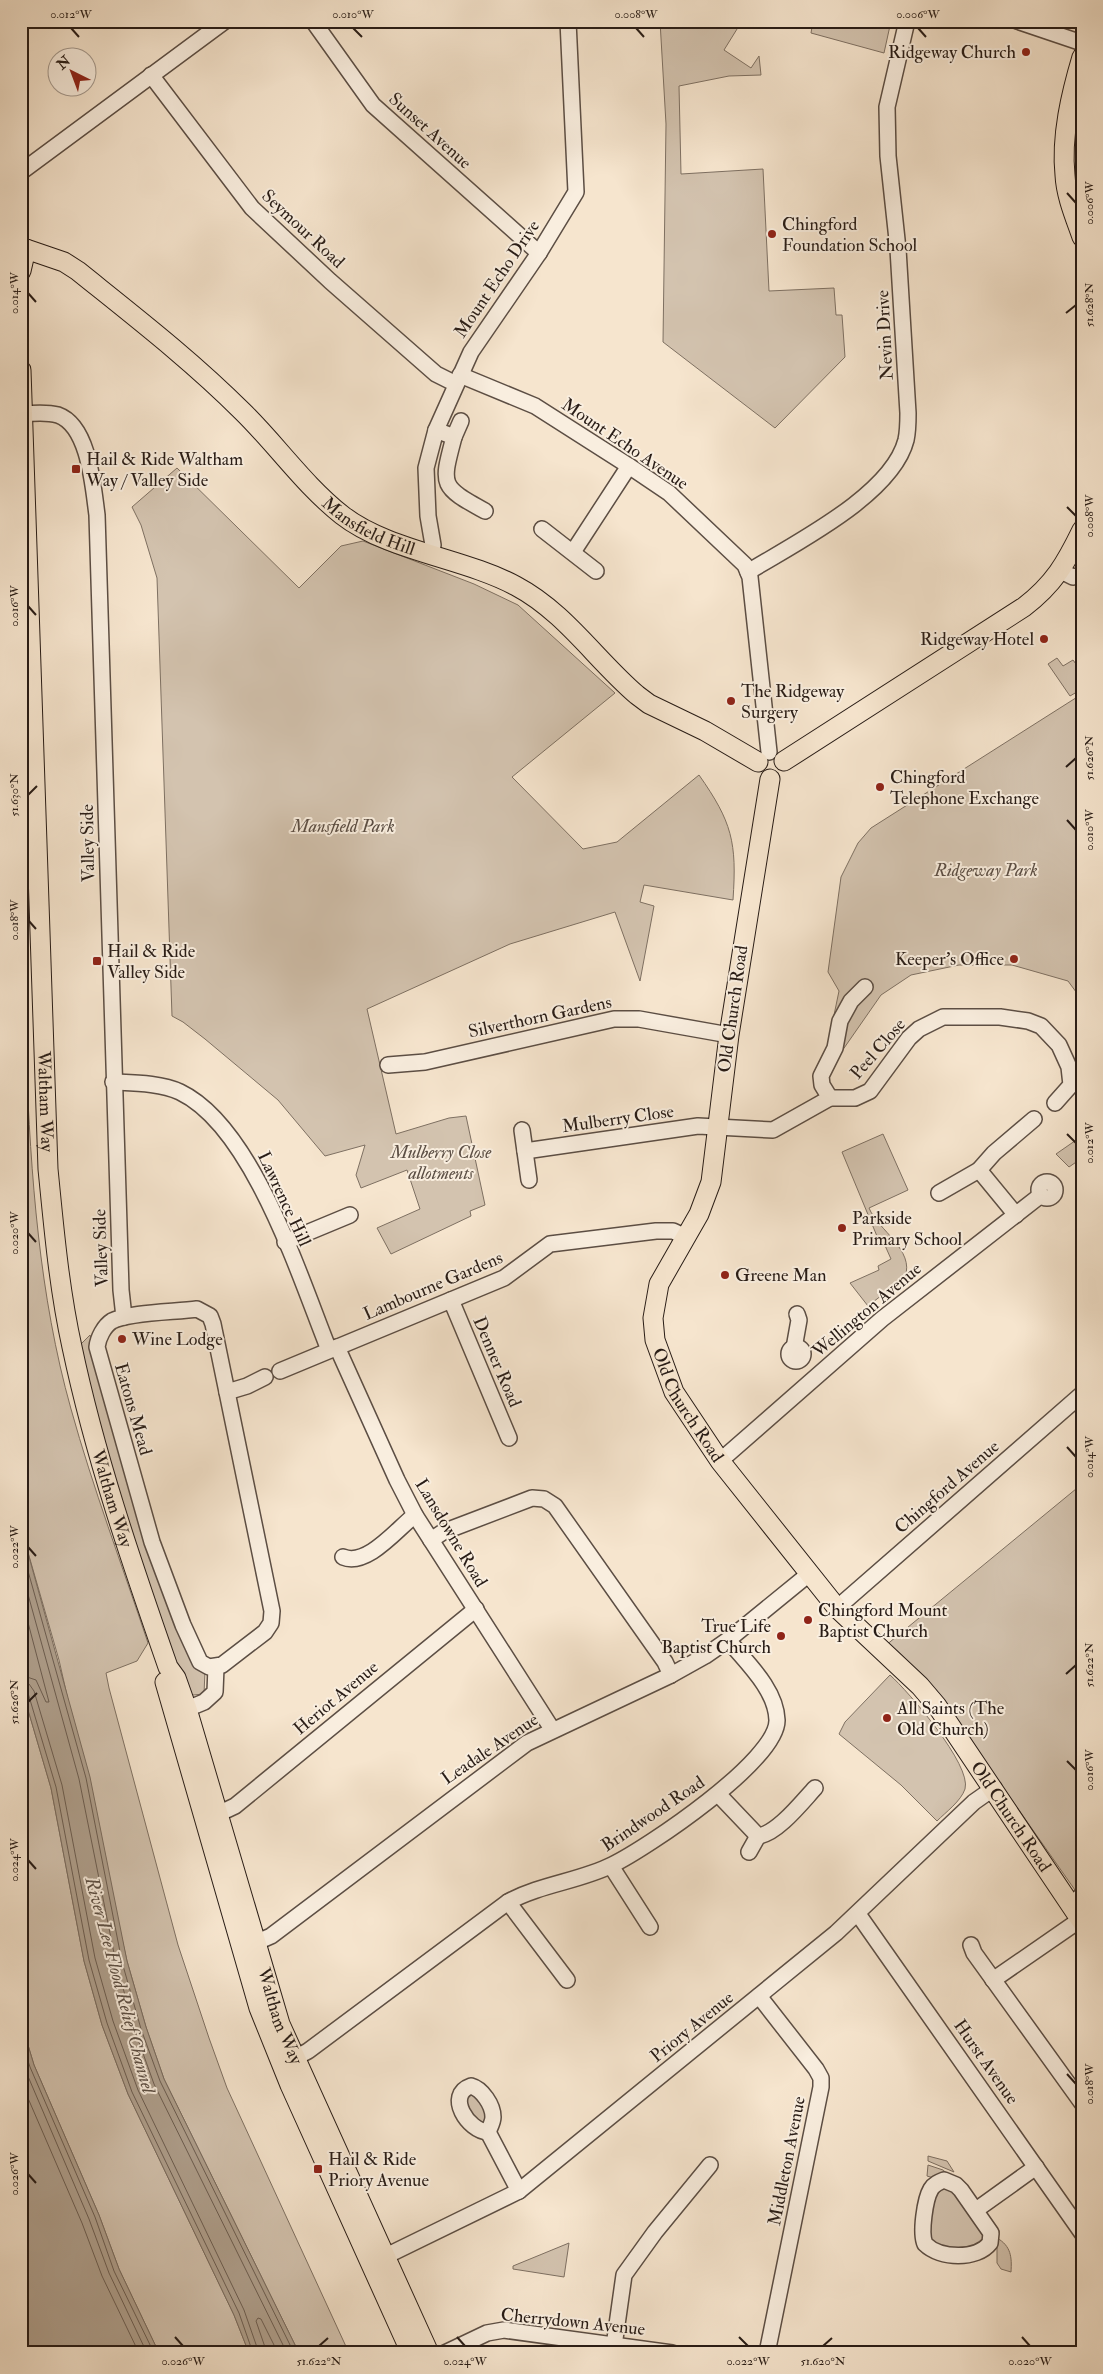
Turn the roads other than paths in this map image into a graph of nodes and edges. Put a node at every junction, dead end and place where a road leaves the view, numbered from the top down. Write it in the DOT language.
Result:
graph roads {
  1 [pos="225,21"];
  2 [pos="313,21"];
  3 [pos="568,21"];
  4 [pos="907,21"];
  5 [pos="1017,21"];
  6 [pos="1082,43"];
  7 [pos="1082,57"];
  8 [pos="151,75"];
  9 [pos="21,172"];
  10 [pos="1082,237"];
  11 [pos="24,242"];
  12 [pos="539,253"];
  13 [pos="21,271"];
  14 [pos="21,370"];
  15 [pos="458,379"];
  16 [pos="23,414"];
  17 [pos="461,421"];
  18 [pos="436,430"];
  19 [pos="454,437"];
  20 [pos="629,466"];
  21 [pos="485,511"];
  22 [pos="542,529"];
  23 [pos="1082,530"];
  24 [pos="573,552"];
  25 [pos="431,555"];
  26 [pos="596,571"];
  27 [pos="1061,571"];
  28 [pos="748,572"];
  29 [pos="1082,575"];
  30 [pos="771,758"];
  31 [pos="865,987"];
  32 [pos="728,1035"];
  33 [pos="388,1064"];
  34 [pos="113,1082"];
  35 [pos="830,1098"];
  36 [pos="1055,1103"];
  37 [pos="1034,1119"];
  38 [pos="717,1126"];
  39 [pos="522,1130"];
  40 [pos="525,1151"];
  41 [pos="980,1170"];
  42 [pos="529,1180"];
  43 [pos="939,1194"];
  44 [pos="1041,1195"];
  45 [pos="350,1215"];
  46 [pos="1016,1215"];
  47 [pos="686,1238"];
  48 [pos="285,1242"];
  49 [pos="451,1300"];
  50 [pos="797,1314"];
  51 [pos="124,1317"];
  52 [pos="333,1348"];
  53 [pos="280,1371"];
  54 [pos="265,1377"];
  55 [pos="811,1381"];
  56 [pos="227,1392"];
  57 [pos="1082,1394"];
  58 [pos="509,1438"];
  59 [pos="720,1461"];
  60 [pos="415,1515"];
  61 [pos="431,1540"];
  62 [pos="343,1557"];
  63 [pos="809,1574"];
  64 [pos="837,1608"];
  65 [pos="476,1609"];
  66 [pos="728,1640"];
  67 [pos="216,1667"];
  68 [pos="671,1675"];
  69 [pos="181,1711"];
  70 [pos="552,1729"];
  71 [pos="815,1788"];
  72 [pos="994,1788"];
  73 [pos="718,1794"];
  74 [pos="218,1814"];
  75 [pos="758,1836"];
  76 [pos="749,1852"];
  77 [pos="611,1866"];
  78 [pos="229,1878"];
  79 [pos="1076,1900"];
  80 [pos="508,1902"];
  81 [pos="858,1914"];
  82 [pos="1082,1922"];
  83 [pos="650,1928"];
  84 [pos="255,1943"];
  85 [pos="971,1945"];
  86 [pos="566,1980"];
  87 [pos="994,1980"];
  88 [pos="759,1996"];
  89 [pos="264,2000"];
  90 [pos="295,2058"];
  91 [pos="1082,2103"];
  92 [pos="319,2132"];
  93 [pos="488,2132"];
  94 [pos="710,2165"];
  95 [pos="1036,2167"];
  96 [pos="519,2191"];
  97 [pos="976,2210"];
  98 [pos="365,2229"];
  99 [pos="1082,2234"];
  100 [pos="386,2256"];
  101 [pos="392,2288"];
  102 [pos="410,2331"];
  103 [pos="620,2348"];
  104 [pos="410,2353"];
  105 [pos="428,2353"];
  106 [pos="445,2353"];
  107 [pos="672,2353"];
  108 [pos="767,2353"];
  1 -- 8 [label="street"];
  2 -- 12 [label="street, Sunset Avenue"];
  3 -- 12 [label="street, Mount Echo Drive"];
  4 -- 28 [label="street, Nevin Drive"];
  5 -- 6 [label="street"];
  7 -- 10 [label="main road"];
  8 -- 9 [label="street"];
  8 -- 15 [label="street, Seymour Road"];
  11 -- 13 [label="main road"];
  11 -- 25 [label="main road, Mansfield Hill"];
  12 -- 15 [label="street, Mount Echo Drive"];
  14 -- 16 [label="main road, Waltham Way"];
  15 -- 18 [label="street, Mount Echo Drive"];
  15 -- 20 [label="street, Mount Echo Avenue"];
  16 -- 34 [label="street, Valley Side"];
  16 -- 69 [label="main road, Waltham Way"];
  17 -- 19 [label="street"];
  18 -- 19 [label="street"];
  18 -- 25 [label="street, Mount Echo Drive"];
  19 -- 21 [label="street"];
  20 -- 24 [label="street"];
  20 -- 28 [label="street, Mount Echo Avenue"];
  22 -- 24 [label="street"];
  23 -- 27 [label="main road"];
  24 -- 26 [label="street"];
  25 -- 30 [label="main road, Mansfield Hill"];
  27 -- 29 [label="street"];
  27 -- 30 [label="main road"];
  28 -- 30 [label="street"];
  30 -- 32 [label="main road, Old Church Road"];
  31 -- 35 [label="street"];
  32 -- 33 [label="street, Silverthorn Gardens"];
  32 -- 38 [label="main road, Old Church Road"];
  34 -- 48 [label="street, Lawrence Hill"];
  34 -- 51 [label="street, Valley Side"];
  35 -- 36 [label="street, Peel Close"];
  35 -- 38 [label="street, Peel Close"];
  37 -- 41 [label="street"];
  38 -- 40 [label="street, Mulberry Close"];
  38 -- 47 [label="main road, Old Church Road"];
  39 -- 40 [label="street"];
  40 -- 42 [label="street"];
  41 -- 43 [label="street"];
  41 -- 46 [label="street"];
  44 -- 46 [label="street, Wellington Avenue"];
  45 -- 48 [label="street"];
  46 -- 55 [label="street, Wellington Avenue"];
  47 -- 49 [label="street, Lambourne Gardens"];
  47 -- 59 [label="main road, Old Church Road"];
  48 -- 52 [label="street, Lawrence Hill"];
  49 -- 52 [label="street, Lambourne Gardens"];
  49 -- 58 [label="street, Denner Road"];
  50 -- 55 [label="street, Wellington Avenue"];
  51 -- 56 [label="street, Eatons Mead"];
  51 -- 67 [label="street, Eatons Mead"];
  52 -- 53 [label="street, Lambourne Gardens"];
  52 -- 60 [label="street, Lansdowne Road"];
  54 -- 56 [label="street"];
  55 -- 59 [label="street, Wellington Avenue"];
  56 -- 67 [label="street, Eatons Mead"];
  57 -- 64 [label="street, Chingford Avenue"];
  59 -- 63 [label="main road, Old Church Road"];
  60 -- 61 [label="street, Lansdowne Road"];
  60 -- 62 [label="street"];
  61 -- 65 [label="street, Lansdowne Road"];
  61 -- 68 [label="street"];
  63 -- 64 [label="main road, Old Church Road"];
  63 -- 66 [label="street, Leadale Avenue"];
  64 -- 72 [label="main road, Old Church Road"];
  65 -- 70 [label="street, Lansdowne Road"];
  65 -- 74 [label="street, Heriot Avenue"];
  66 -- 68 [label="street, Leadale Avenue"];
  66 -- 73 [label="street, Brindwood Road"];
  67 -- 69 [label="street"];
  68 -- 70 [label="street, Leadale Avenue"];
  69 -- 74 [label="main road, Waltham Way"];
  69 -- 78 [label="main road, Waltham Way"];
  70 -- 84 [label="street, Leadale Avenue"];
  71 -- 75 [label="street"];
  72 -- 79 [label="main road, Old Church Road"];
  72 -- 81 [label="street, Priory Avenue"];
  73 -- 75 [label="street"];
  73 -- 77 [label="street, Brindwood Road"];
  74 -- 78 [label="main road, Waltham Way"];
  75 -- 76 [label="street"];
  77 -- 80 [label="street, Brindwood Road"];
  77 -- 83 [label="street"];
  78 -- 84 [label="main road, Waltham Way"];
  78 -- 89 [label="main road, Waltham Way"];
  79 -- 82 [label="main road, Old Church Road"];
  80 -- 86 [label="street"];
  80 -- 90 [label="street, Brindwood Road"];
  81 -- 88 [label="street, Priory Avenue"];
  81 -- 95 [label="street, Hurst Avenue"];
  82 -- 87 [label="street"];
  84 -- 89 [label="main road, Waltham Way"];
  85 -- 87 [label="street"];
  87 -- 91 [label="street"];
  88 -- 96 [label="street, Priory Avenue"];
  88 -- 108 [label="street, Middleton Avenue"];
  89 -- 90 [label="main road, Waltham Way"];
  89 -- 92 [label="main road, Waltham Way"];
  90 -- 92 [label="main road, Waltham Way"];
  92 -- 98 [label="main road, Waltham Way"];
  93 -- 96 [label="street"];
  94 -- 103 [label="street"];
  95 -- 97 [label="street"];
  95 -- 99 [label="street, Hurst Avenue"];
  96 -- 100 [label="street, Priory Avenue"];
  97 -- 97 [label="street"];
  98 -- 100 [label="main road, Waltham Way"];
  98 -- 101 [label="main road, Waltham Way"];
  100 -- 101 [label="main road, Waltham Way"];
  101 -- 102 [label="main road, Waltham Way"];
  102 -- 104 [label="main road, Waltham Way"];
  102 -- 105 [label="main road, Waltham Way"];
  103 -- 106 [label="street, Cherrydown Avenue"];
  103 -- 107 [label="street, Cherrydown Avenue"];
}
